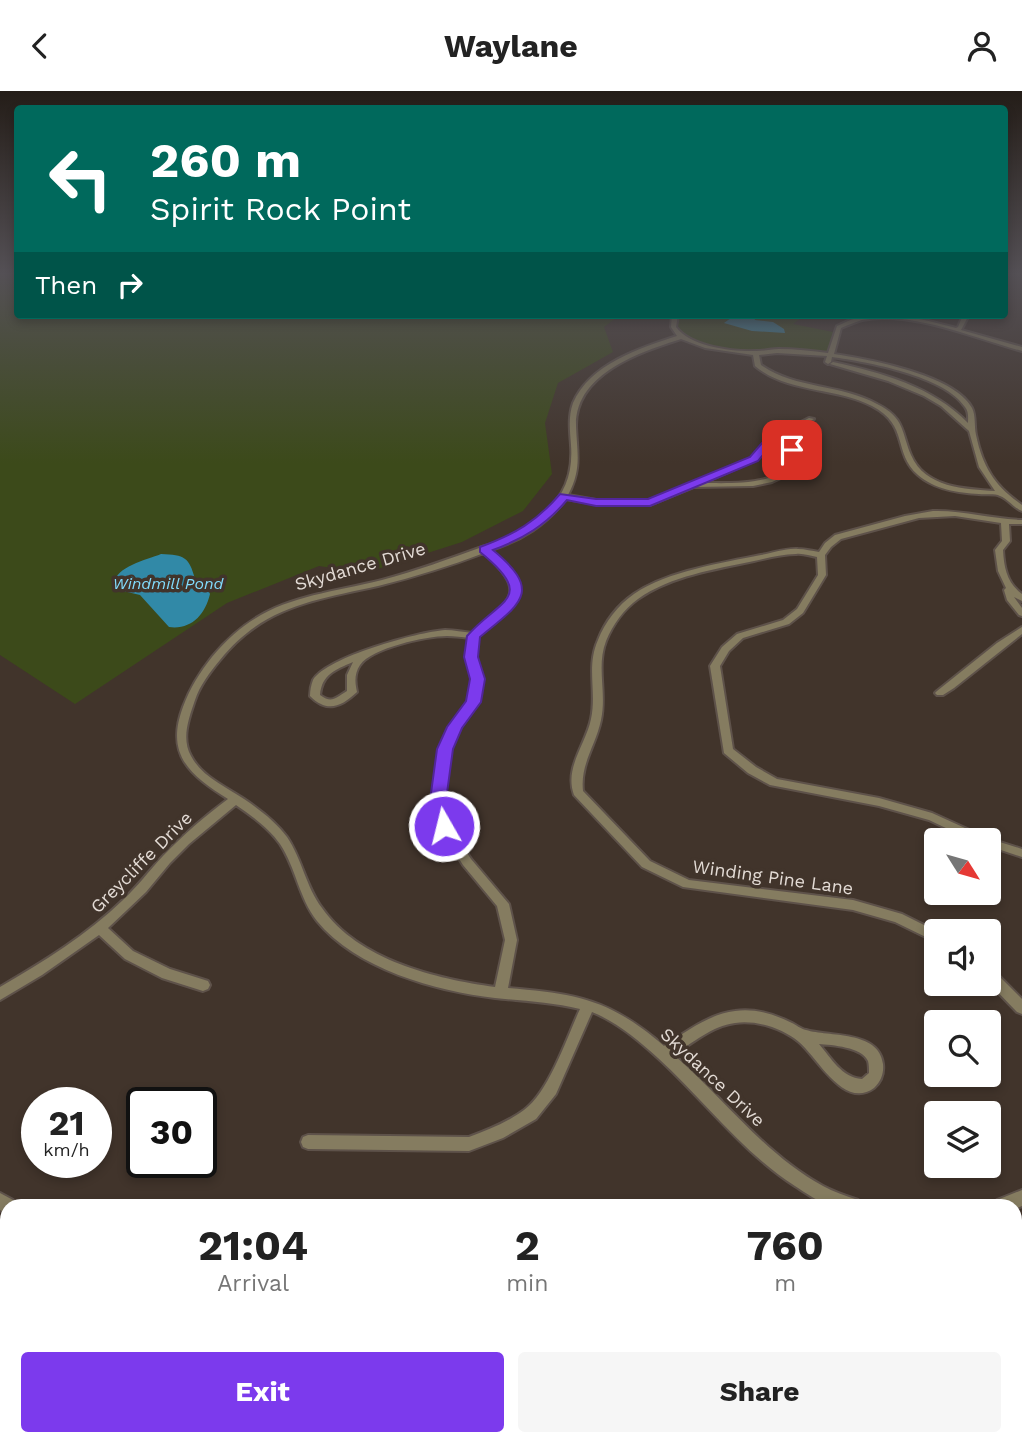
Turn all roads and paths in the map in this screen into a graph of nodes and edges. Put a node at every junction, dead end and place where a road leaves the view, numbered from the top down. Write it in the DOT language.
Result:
graph roads {
  1 [pos="681,337"];
  2 [pos="836,337"];
  3 [pos="980,337"];
  4 [pos="1021,349"];
  5 [pos="756,353"];
  6 [pos="829,359"];
  7 [pos="811,419"];
  8 [pos="972,432"];
  9 [pos="783,444"];
  10 [pos="693,485"];
  11 [pos="1000,493"];
  12 [pos="564,496"];
  13 [pos="1022,509"];
  14 [pos="1022,522"];
  15 [pos="1005,523"];
  16 [pos="485,549"];
  17 [pos="821,555"];
  18 [pos="1005,581"];
  19 [pos="1022,598"];
  20 [pos="1022,613"];
  21 [pos="1022,630"];
  22 [pos="474,636"];
  23 [pos="366,654"];
  24 [pos="940,693"];
  25 [pos="235,800"];
  26 [pos="956,828"];
  27 [pos="1001,846"];
  28 [pos="1022,853"];
  29 [pos="100,928"];
  30 [pos="924,931"];
  31 [pos="203,985"];
  32 [pos="1001,987"];
  33 [pos="501,992"];
  34 [pos="0,994"];
  35 [pos="588,1006"];
  36 [pos="1022,1008"];
  37 [pos="802,1036"];
  38 [pos="664,1053"];
  39 [pos="308,1142"];
  40 [pos="830,1199"];
  1 -- 5 [label="street"];
  1 -- 12 [label="street, Skydance Drive"];
  2 -- 6 [label="street"];
  3 -- 4 [label="street"];
  5 -- 6 [label="street"];
  5 -- 11 [label="street"];
  6 -- 8 [label="street"];
  6 -- 8 [label="street"];
  7 -- 9 [label="street"];
  8 -- 11 [label="street"];
  9 -- 10 [label="street"];
  9 -- 10 [label="street"];
  10 -- 12 [label="street"];
  11 -- 13 [label="street"];
  12 -- 16 [label="street, Skydance Drive"];
  14 -- 15 [label="street"];
  15 -- 17 [label="street"];
  15 -- 18 [label="street"];
  16 -- 22 [label="street"];
  16 -- 25 [label="street, Skydance Drive"];
  17 -- 26 [label="street"];
  17 -- 30 [label="street, Winding Pine Lane"];
  18 -- 19 [label="street"];
  18 -- 20 [label="street"];
  21 -- 24 [label="street"];
  22 -- 23 [label="street"];
  22 -- 33 [label="street"];
  23 -- 23 [label="street"];
  25 -- 29 [label="street, Greycliffe Drive"];
  25 -- 33 [label="street, Skydance Drive"];
  27 -- 28 [label="street"];
  29 -- 31 [label="street"];
  29 -- 34 [label="street, Greycliffe Drive"];
  32 -- 36 [label="street"];
  33 -- 35 [label="street, Skydance Drive"];
  35 -- 38 [label="street, Skydance Drive"];
  35 -- 39 [label="street"];
  37 -- 37 [label="street"];
  37 -- 38 [label="street"];
  38 -- 40 [label="street, Skydance Drive"];
}
